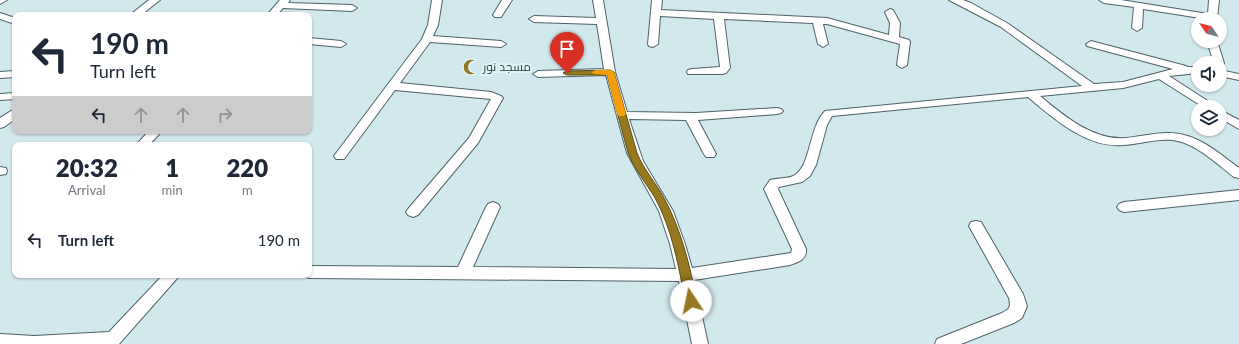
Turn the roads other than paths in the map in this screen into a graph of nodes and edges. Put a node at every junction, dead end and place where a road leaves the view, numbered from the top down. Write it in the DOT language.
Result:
graph roads {
  1 [pos="155,0"];
  2 [pos="437,0"];
  3 [pos="507,0"];
  4 [pos="598,0"];
  5 [pos="658,0"];
  6 [pos="955,0"];
  7 [pos="1104,0"];
  8 [pos="1214,0"];
  9 [pos="283,2"];
  10 [pos="1139,5"];
  11 [pos="352,8"];
  12 [pos="139,12"];
  13 [pos="275,12"];
  14 [pos="890,12"];
  15 [pos="1213,12"];
  16 [pos="656,13"];
  17 [pos="1191,14"];
  18 [pos="0,16"];
  19 [pos="498,16"];
  20 [pos="720,17"];
  21 [pos="534,19"];
  22 [pos="12,20"];
  23 [pos="817,20"];
  24 [pos="602,21"];
  25 [pos="1137,28"];
  26 [pos="894,38"];
  27 [pos="427,39"];
  28 [pos="312,41"];
  29 [pos="341,44"];
  30 [pos="501,44"];
  31 [pos="653,44"];
  32 [pos="823,44"];
  33 [pos="1091,44"];
  34 [pos="902,65"];
  35 [pos="1185,69"];
  36 [pos="1191,69"];
  37 [pos="1227,71"];
  38 [pos="610,72"];
  39 [pos="692,72"];
  40 [pos="12,74"];
  41 [pos="538,74"];
  42 [pos="0,75"];
  43 [pos="1160,75"];
  44 [pos="1239,77"];
  45 [pos="391,86"];
  46 [pos="1092,88"];
  47 [pos="1031,94"];
  48 [pos="12,96"];
  49 [pos="0,97"];
  50 [pos="1200,100"];
  51 [pos="777,111"];
  52 [pos="12,115"];
  53 [pos="622,115"];
  54 [pos="690,116"];
  55 [pos="1227,117"];
  56 [pos="0,124"];
  57 [pos="1239,125"];
  58 [pos="153,134"];
  59 [pos="145,142"];
  60 [pos="710,154"];
  61 [pos="340,156"];
  62 [pos="1239,174"];
  63 [pos="1239,195"];
  64 [pos="493,207"];
  65 [pos="1124,207"];
  66 [pos="413,212"];
  67 [pos="976,226"];
  68 [pos="312,272"];
  69 [pos="463,272"];
  70 [pos="686,275"];
  71 [pos="169,278"];
  72 [pos="0,341"];
  73 [pos="109,342"];
  74 [pos="700,344"];
  75 [pos="943,344"];
  1 -- 12 [label="street"];
  2 -- 27 [label="street"];
  3 -- 19 [label="street"];
  4 -- 24 [label="street"];
  5 -- 16 [label="street"];
  6 -- 46 [label="street"];
  7 -- 10 [label="street"];
  8 -- 15 [label="street"];
  9 -- 11 [label="street"];
  9 -- 13 [label="street"];
  10 -- 17 [label="street"];
  10 -- 25 [label="street"];
  14 -- 26 [label="street"];
  16 -- 20 [label="street"];
  16 -- 31 [label="street"];
  18 -- 22 [label="street"];
  20 -- 23 [label="street"];
  20 -- 39 [label="street"];
  21 -- 24 [label="street"];
  23 -- 26 [label="street"];
  23 -- 32 [label="street"];
  24 -- 38 [label="street"];
  26 -- 34 [label="street"];
  27 -- 30 [label="street"];
  27 -- 45 [label="street"];
  28 -- 29 [label="street"];
  33 -- 35 [label="street"];
  35 -- 36 [label="street"];
  35 -- 43 [label="street"];
  37 -- 44 [label="street"];
  38 -- 41 [label="street"];
  38 -- 53 [label="street"];
  40 -- 42 [label="street"];
  43 -- 46 [label="street"];
  43 -- 50 [label="street"];
  45 -- 61 [label="street"];
  45 -- 66 [label="street"];
  46 -- 47 [label="street"];
  47 -- 62 [label="street"];
  47 -- 70 [label="street"];
  48 -- 49 [label="street"];
  51 -- 54 [label="street"];
  52 -- 56 [label="street"];
  53 -- 54 [label="street"];
  53 -- 70 [label="street"];
  54 -- 60 [label="street"];
  55 -- 57 [label="street"];
  58 -- 59 [label="street"];
  63 -- 65 [label="street"];
  64 -- 69 [label="street"];
  67 -- 75 [label="street"];
  68 -- 69 [label="street"];
  69 -- 70 [label="street"];
  70 -- 74 [label="street"];
  71 -- 73 [label="street"];
  72 -- 73 [label="street"];
}
